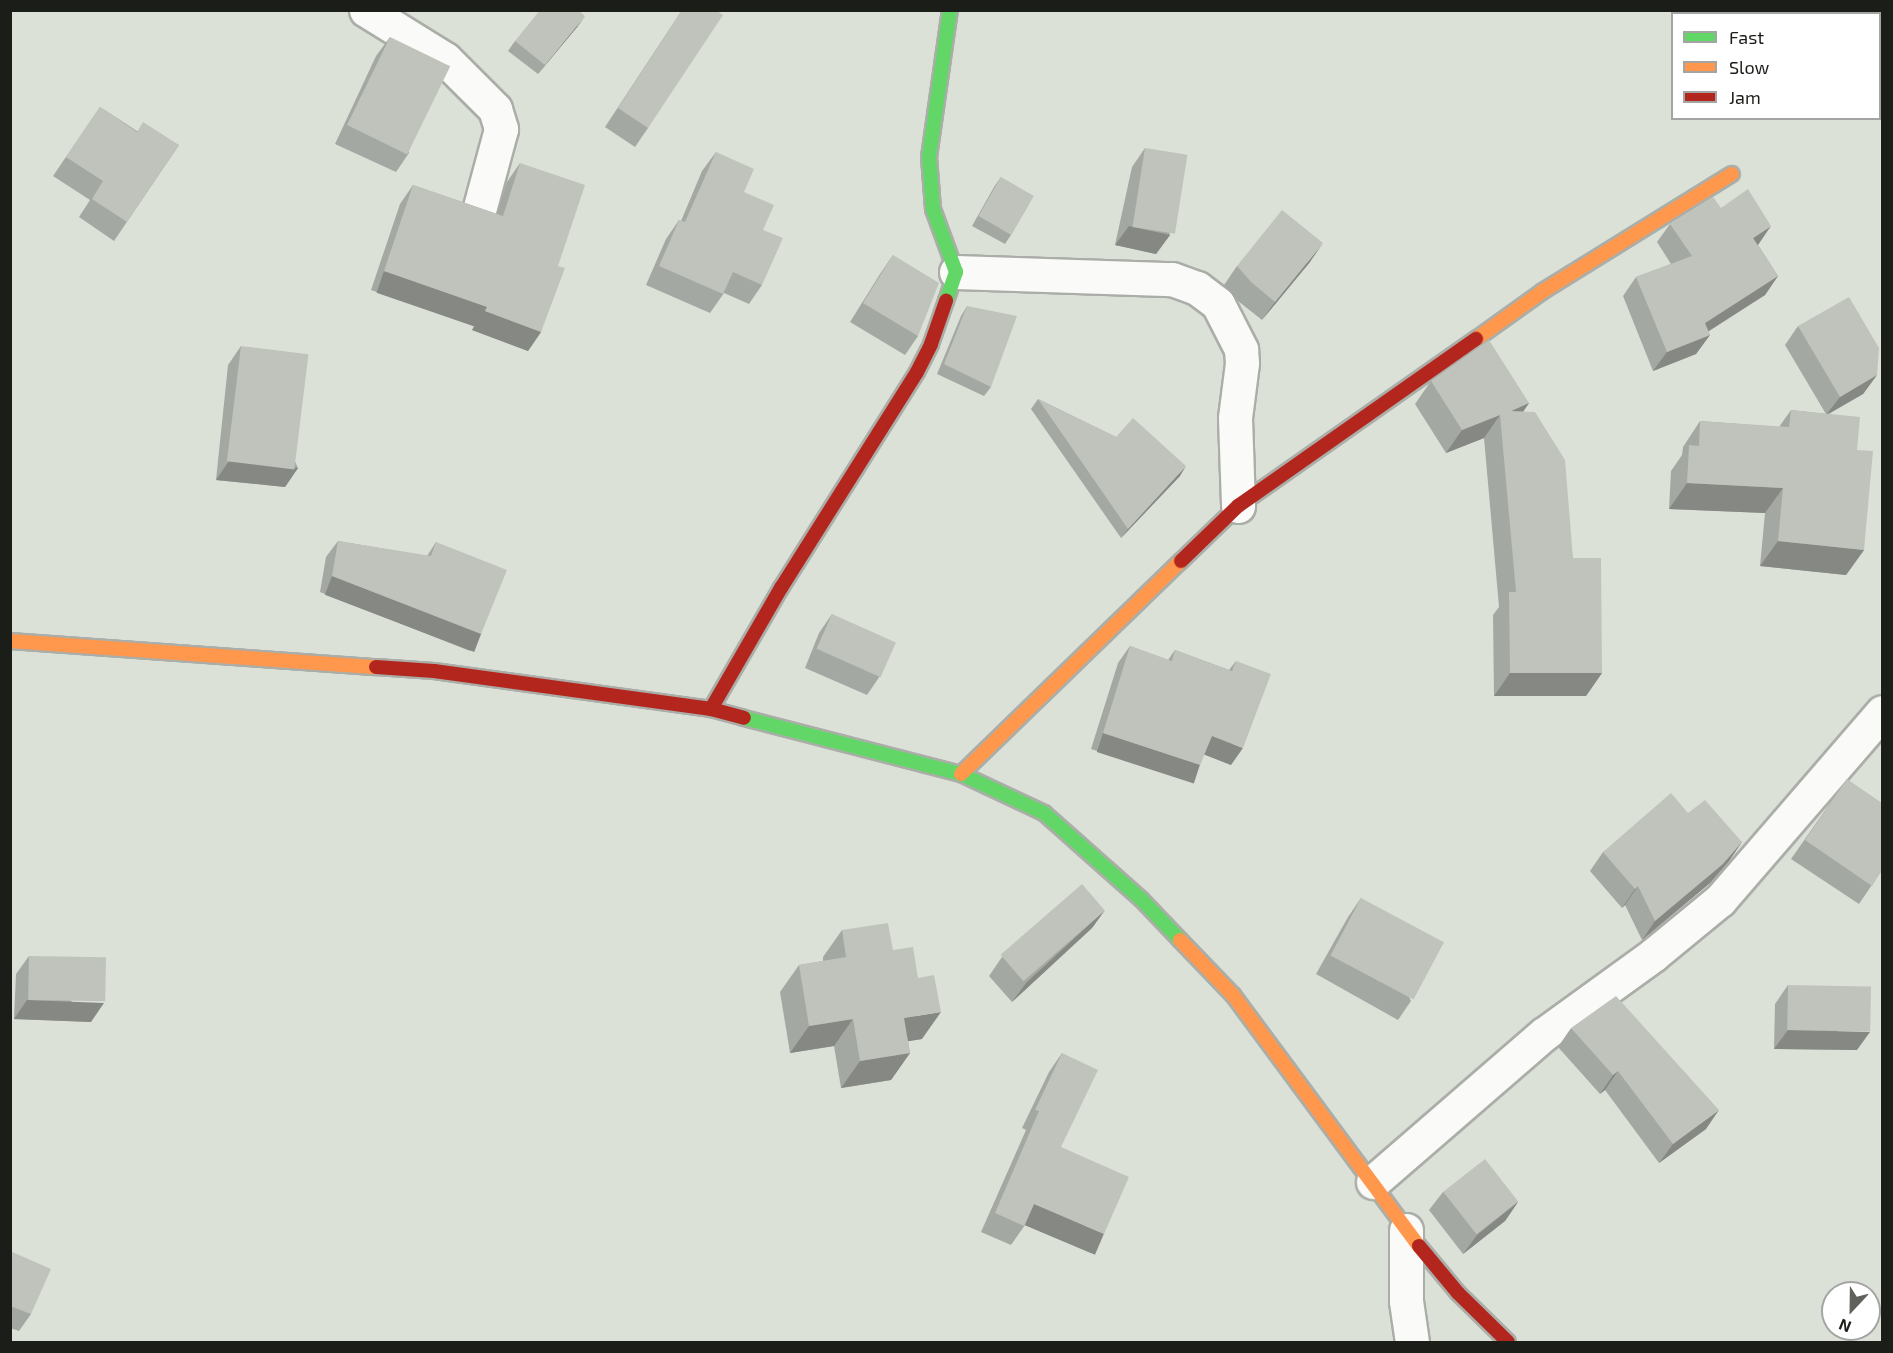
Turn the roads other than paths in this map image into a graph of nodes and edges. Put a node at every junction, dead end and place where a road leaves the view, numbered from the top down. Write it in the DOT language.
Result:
graph roads {
  1 [pos="366,10"];
  2 [pos="950,10"];
  3 [pos="1732,174"];
  4 [pos="480,207"];
  5 [pos="956,272"];
  6 [pos="1238,506"];
  7 [pos="10,641"];
  8 [pos="711,709"];
  9 [pos="1882,712"];
  10 [pos="961,774"];
  11 [pos="1373,1182"];
  12 [pos="1406,1230"];
  13 [pos="1412,1342"];
  14 [pos="1508,1342"];
  1 -- 4 [label="street"];
  2 -- 5 [label="street"];
  3 -- 6 [label="street"];
  5 -- 6 [label="street"];
  5 -- 8 [label="street"];
  6 -- 10 [label="street"];
  7 -- 8 [label="street"];
  8 -- 10 [label="street"];
  9 -- 11 [label="street"];
  10 -- 11 [label="street"];
  11 -- 12 [label="street"];
  12 -- 13 [label="street"];
  12 -- 14 [label="street"];
}
